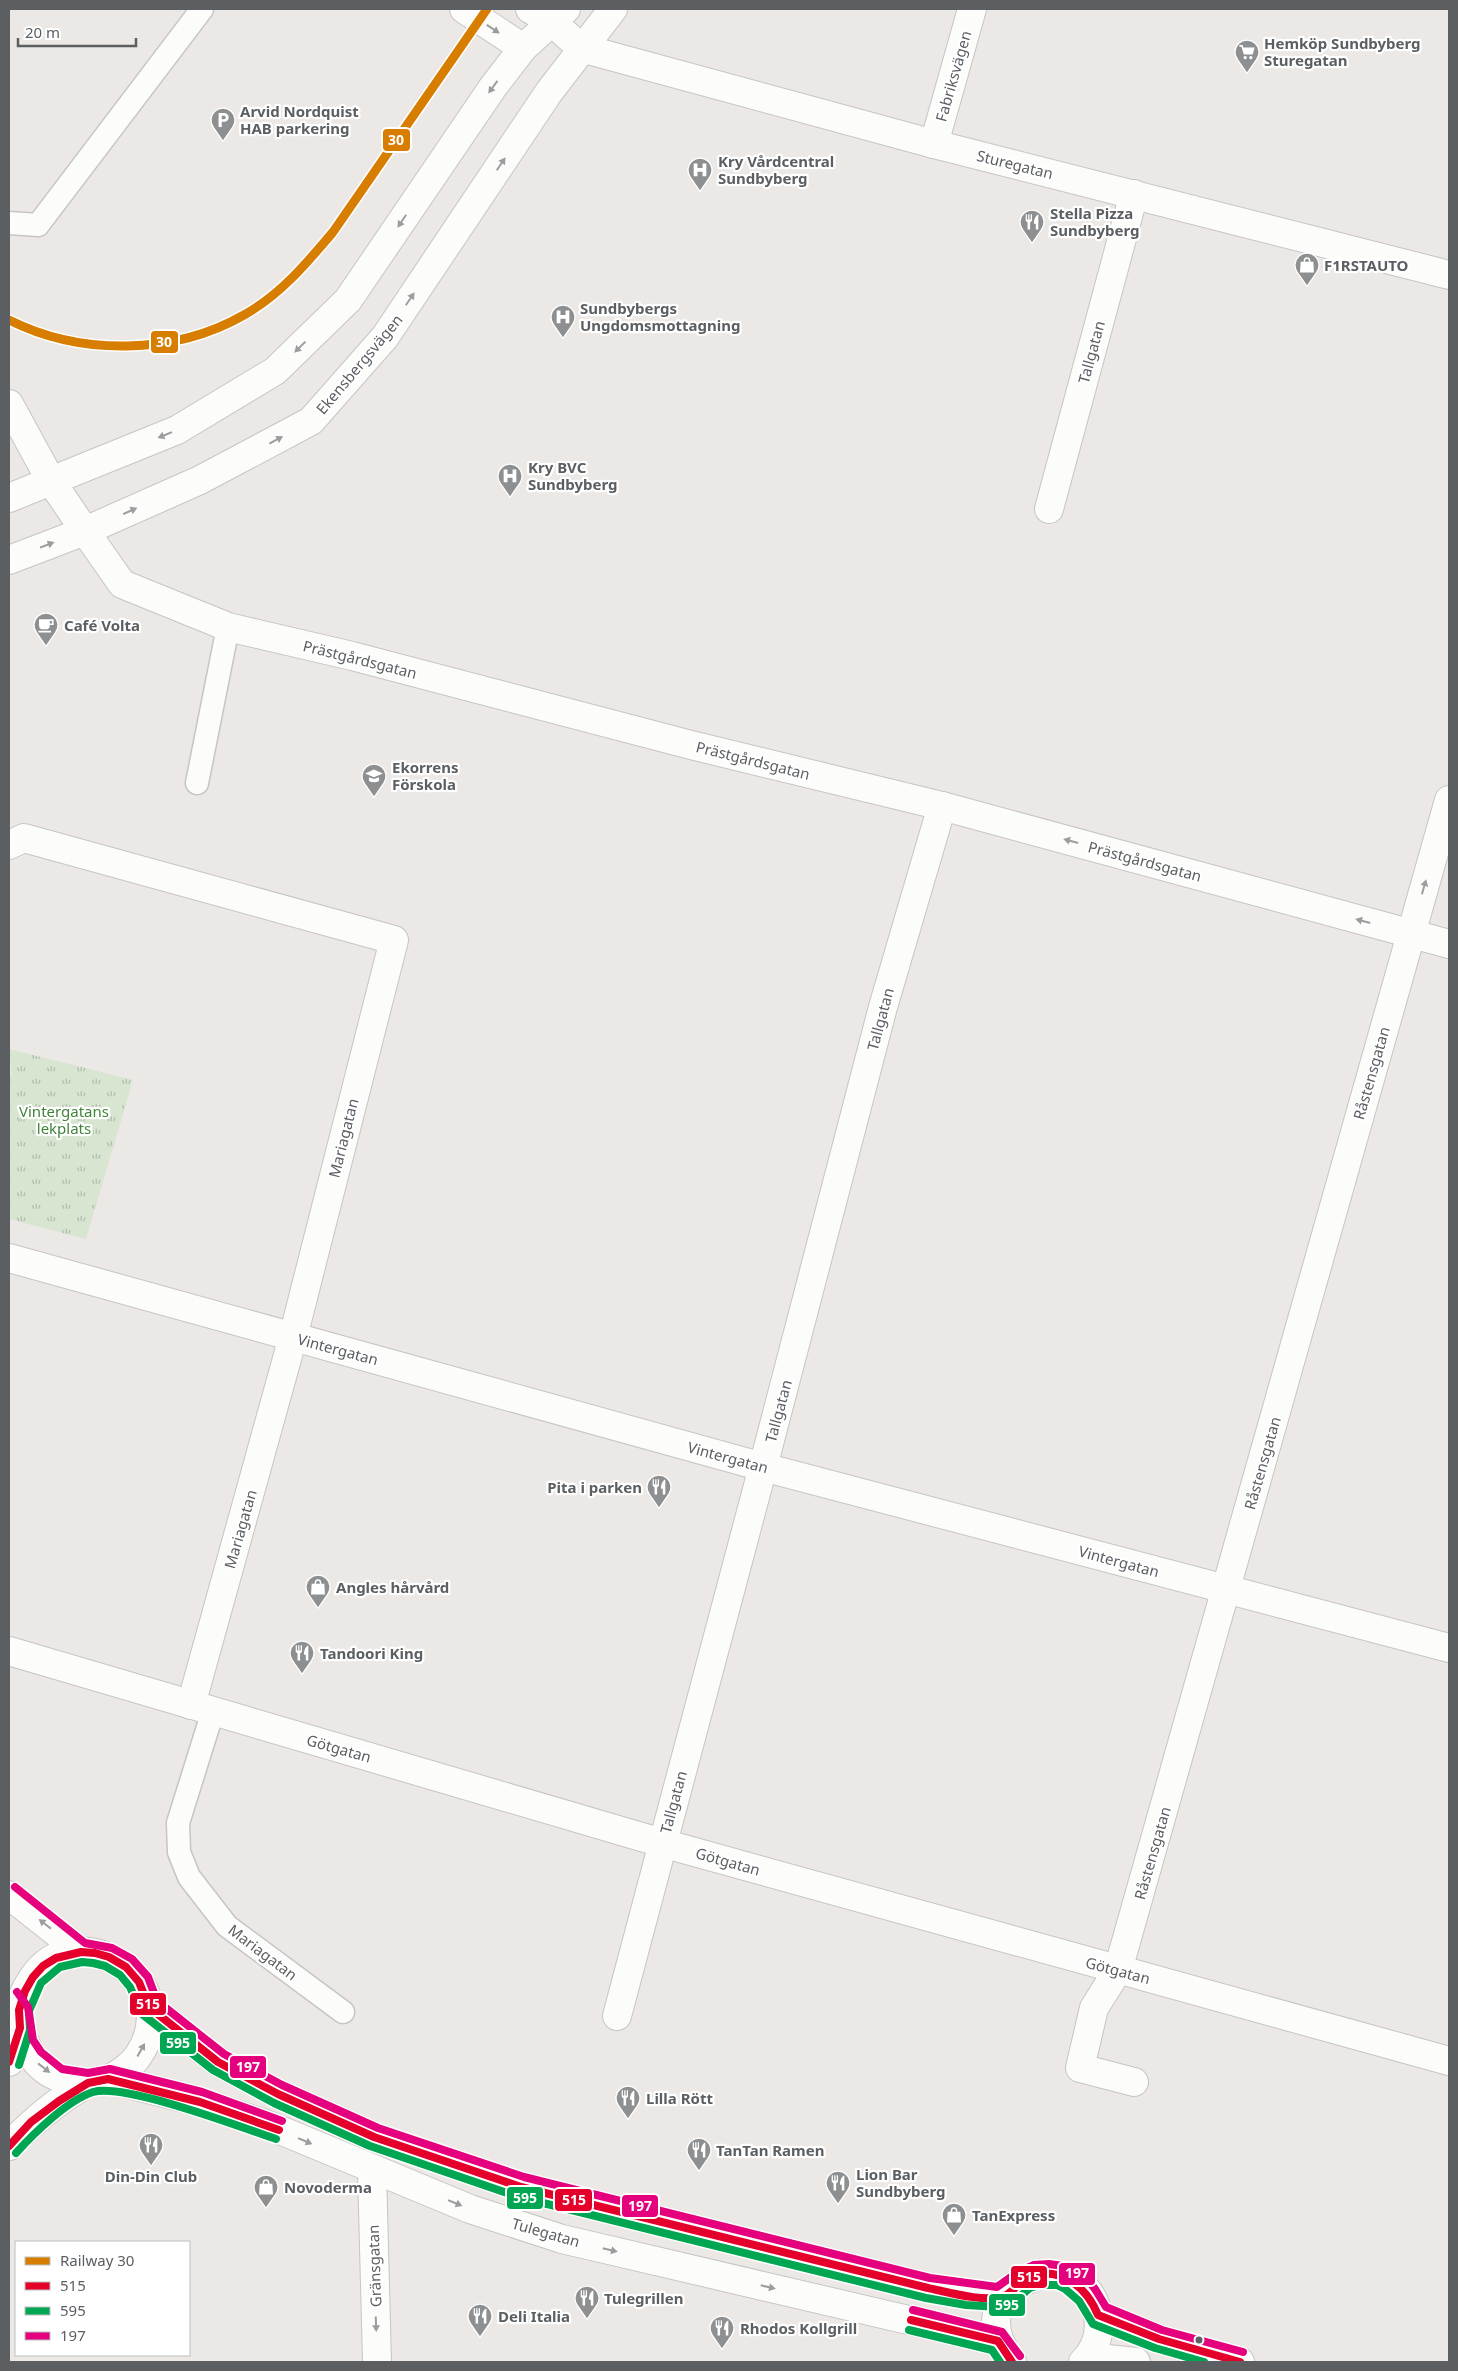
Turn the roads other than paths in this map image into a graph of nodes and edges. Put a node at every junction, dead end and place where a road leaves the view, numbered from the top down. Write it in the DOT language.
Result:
graph roads {
  1 [pos="202,9"];
  2 [pos="464,9"];
  3 [pos="613,9"];
  4 [pos="972,9"];
  5 [pos="550,12"];
  6 [pos="523,48"];
  7 [pos="581,48"];
  8 [pos="934,144"];
  9 [pos="1134,194"];
  10 [pos="9,223"];
  11 [pos="1449,275"];
  12 [pos="9,404"];
  13 [pos="51,481"];
  14 [pos="9,498"];
  15 [pos="1048,509"];
  16 [pos="85,531"];
  17 [pos="9,560"];
  18 [pos="228,627"];
  19 [pos="197,783"];
  20 [pos="1449,800"];
  21 [pos="942,806"];
  22 [pos="16,841"];
  23 [pos="1410,934"];
  24 [pos="1449,944"];
  25 [pos="9,1258"];
  26 [pos="293,1337"];
  27 [pos="763,1467"];
  28 [pos="1227,1590"];
  29 [pos="1449,1648"];
  30 [pos="9,1651"];
  31 [pos="202,1708"];
  32 [pos="662,1843"];
  33 [pos="9,1895"];
  34 [pos="81,1952"];
  35 [pos="1118,1970"];
  36 [pos="149,2007"];
  37 [pos="16,2012"];
  38 [pos="343,2012"];
  39 [pos="617,2016"];
  40 [pos="1449,2061"];
  41 [pos="9,2062"];
  42 [pos="98,2081"];
  43 [pos="1134,2082"];
  44 [pos="9,2146"];
  45 [pos="372,2170"];
  46 [pos="1004,2296"];
  47 [pos="1098,2315"];
  48 [pos="1005,2352"];
  49 [pos="1086,2360"];
  50 [pos="377,2362"];
  51 [pos="1136,2362"];
  52 [pos="1240,2362"];
  1 -- 10 [label="lane"];
  2 -- 6 [label="street, one-way"];
  3 -- 7 [label="street, Ekensbergsvägen"];
  4 -- 8 [label="street, Fabriksvägen"];
  5 -- 6 [label="street"];
  5 -- 7 [label="street"];
  6 -- 7 [label="street"];
  6 -- 13 [label="street, one-way"];
  7 -- 8 [label="street, Sturegatan"];
  16 -- 7 [label="street, Ekensbergsvägen, one-way"];
  8 -- 9 [label="street, Sturegatan"];
  9 -- 11 [label="street, Sturegatan"];
  9 -- 15 [label="street, Tallgatan"];
  12 -- 13 [label="street, Prästgårdsgatan"];
  13 -- 14 [label="street"];
  13 -- 16 [label="street, Prästgårdsgatan"];
  17 -- 16 [label="street, Ekensbergsvägen, one-way"];
  16 -- 18 [label="street, Prästgårdsgatan"];
  18 -- 19 [label="lane"];
  18 -- 21 [label="street, Prästgårdsgatan"];
  23 -- 20 [label="street, Råstensgatan, one-way"];
  23 -- 21 [label="street, Prästgårdsgatan, one-way"];
  21 -- 27 [label="street, Tallgatan"];
  22 -- 26 [label="street, Mariagatan"];
  23 -- 24 [label="street, Prästgårdsgatan"];
  23 -- 28 [label="street, Råstensgatan"];
  25 -- 26 [label="street, Vintergatan"];
  26 -- 27 [label="street, Vintergatan"];
  26 -- 31 [label="street, Mariagatan"];
  27 -- 28 [label="street, Vintergatan"];
  27 -- 32 [label="street, Tallgatan"];
  28 -- 29 [label="street, Vintergatan"];
  28 -- 35 [label="street, Råstensgatan"];
  30 -- 31 [label="street, Götgatan"];
  31 -- 32 [label="street, Götgatan"];
  31 -- 38 [label="lane, Mariagatan"];
  32 -- 35 [label="street, Götgatan"];
  32 -- 39 [label="street, Tallgatan"];
  34 -- 33 [label="street, one-way"];
  34 -- 36 [label="street"];
  34 -- 37 [label="street"];
  35 -- 40 [label="street, Götgatan"];
  35 -- 43 [label="street, Råstensgatan"];
  42 -- 36 [label="street, one-way"];
  36 -- 46 [label="street"];
  37 -- 41 [label="street"];
  37 -- 42 [label="street, Tulegatan, one-way"];
  42 -- 44 [label="street"];
  42 -- 45 [label="street, Tulegatan, one-way"];
  45 -- 48 [label="street, Tulegatan, one-way"];
  45 -- 50 [label="street, Gränsgatan, one-way"];
  46 -- 47 [label="street"];
  46 -- 48 [label="street, Tulegatan"];
  47 -- 49 [label="street"];
  47 -- 52 [label="street"];
  49 -- 51 [label="street"];
}
